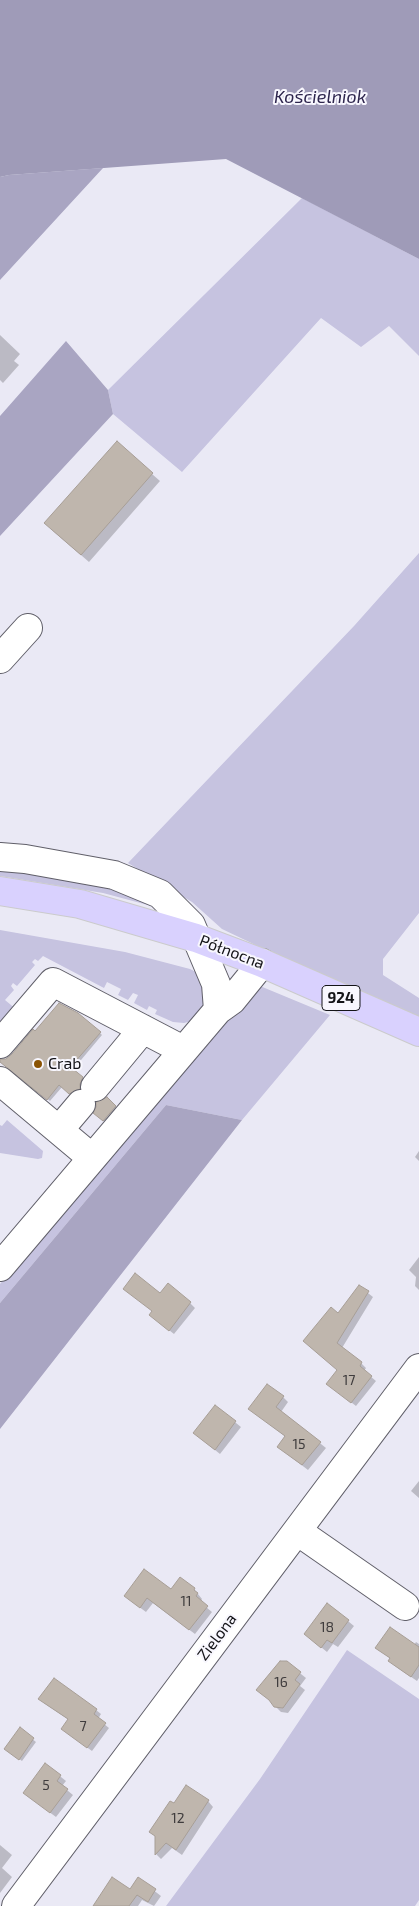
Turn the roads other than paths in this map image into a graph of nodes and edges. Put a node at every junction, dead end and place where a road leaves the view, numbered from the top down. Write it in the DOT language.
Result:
graph roads {
  1 [pos="28,628"];
  2 [pos="0,659"];
  3 [pos="0,857"];
  4 [pos="0,891"];
  5 [pos="36,898"];
  6 [pos="0,903"];
  7 [pos="196,938"];
  8 [pos="262,963"];
  9 [pos="218,1010"];
  10 [pos="143,1029"];
  11 [pos="419,1032"];
  12 [pos="0,1044"];
  13 [pos="183,1050"];
  14 [pos="0,1081"];
  15 [pos="59,1130"];
  16 [pos="92,1158"];
  17 [pos="0,1267"];
  18 [pos="419,1368"];
  19 [pos="297,1531"];
  20 [pos="405,1606"];
  21 [pos="16,1906"];
  1 -- 2 [label="street"];
  3 -- 7 [label="street"];
  4 -- 5 [label="main road, Północna / 924"];
  5 -- 6 [label="main road, Północna / 924"];
  5 -- 7 [label="main road, Północna / 924"];
  7 -- 8 [label="main road, Północna / 924"];
  7 -- 9 [label="street"];
  8 -- 9 [label="street"];
  8 -- 11 [label="main road, Północna / 924"];
  9 -- 13 [label="street"];
  10 -- 12 [label="street"];
  10 -- 13 [label="street"];
  10 -- 15 [label="street"];
  13 -- 16 [label="street"];
  14 -- 15 [label="street"];
  15 -- 16 [label="street"];
  16 -- 17 [label="street"];
  18 -- 19 [label="street, Zielona"];
  19 -- 20 [label="street"];
  19 -- 21 [label="street, Zielona"];
}
